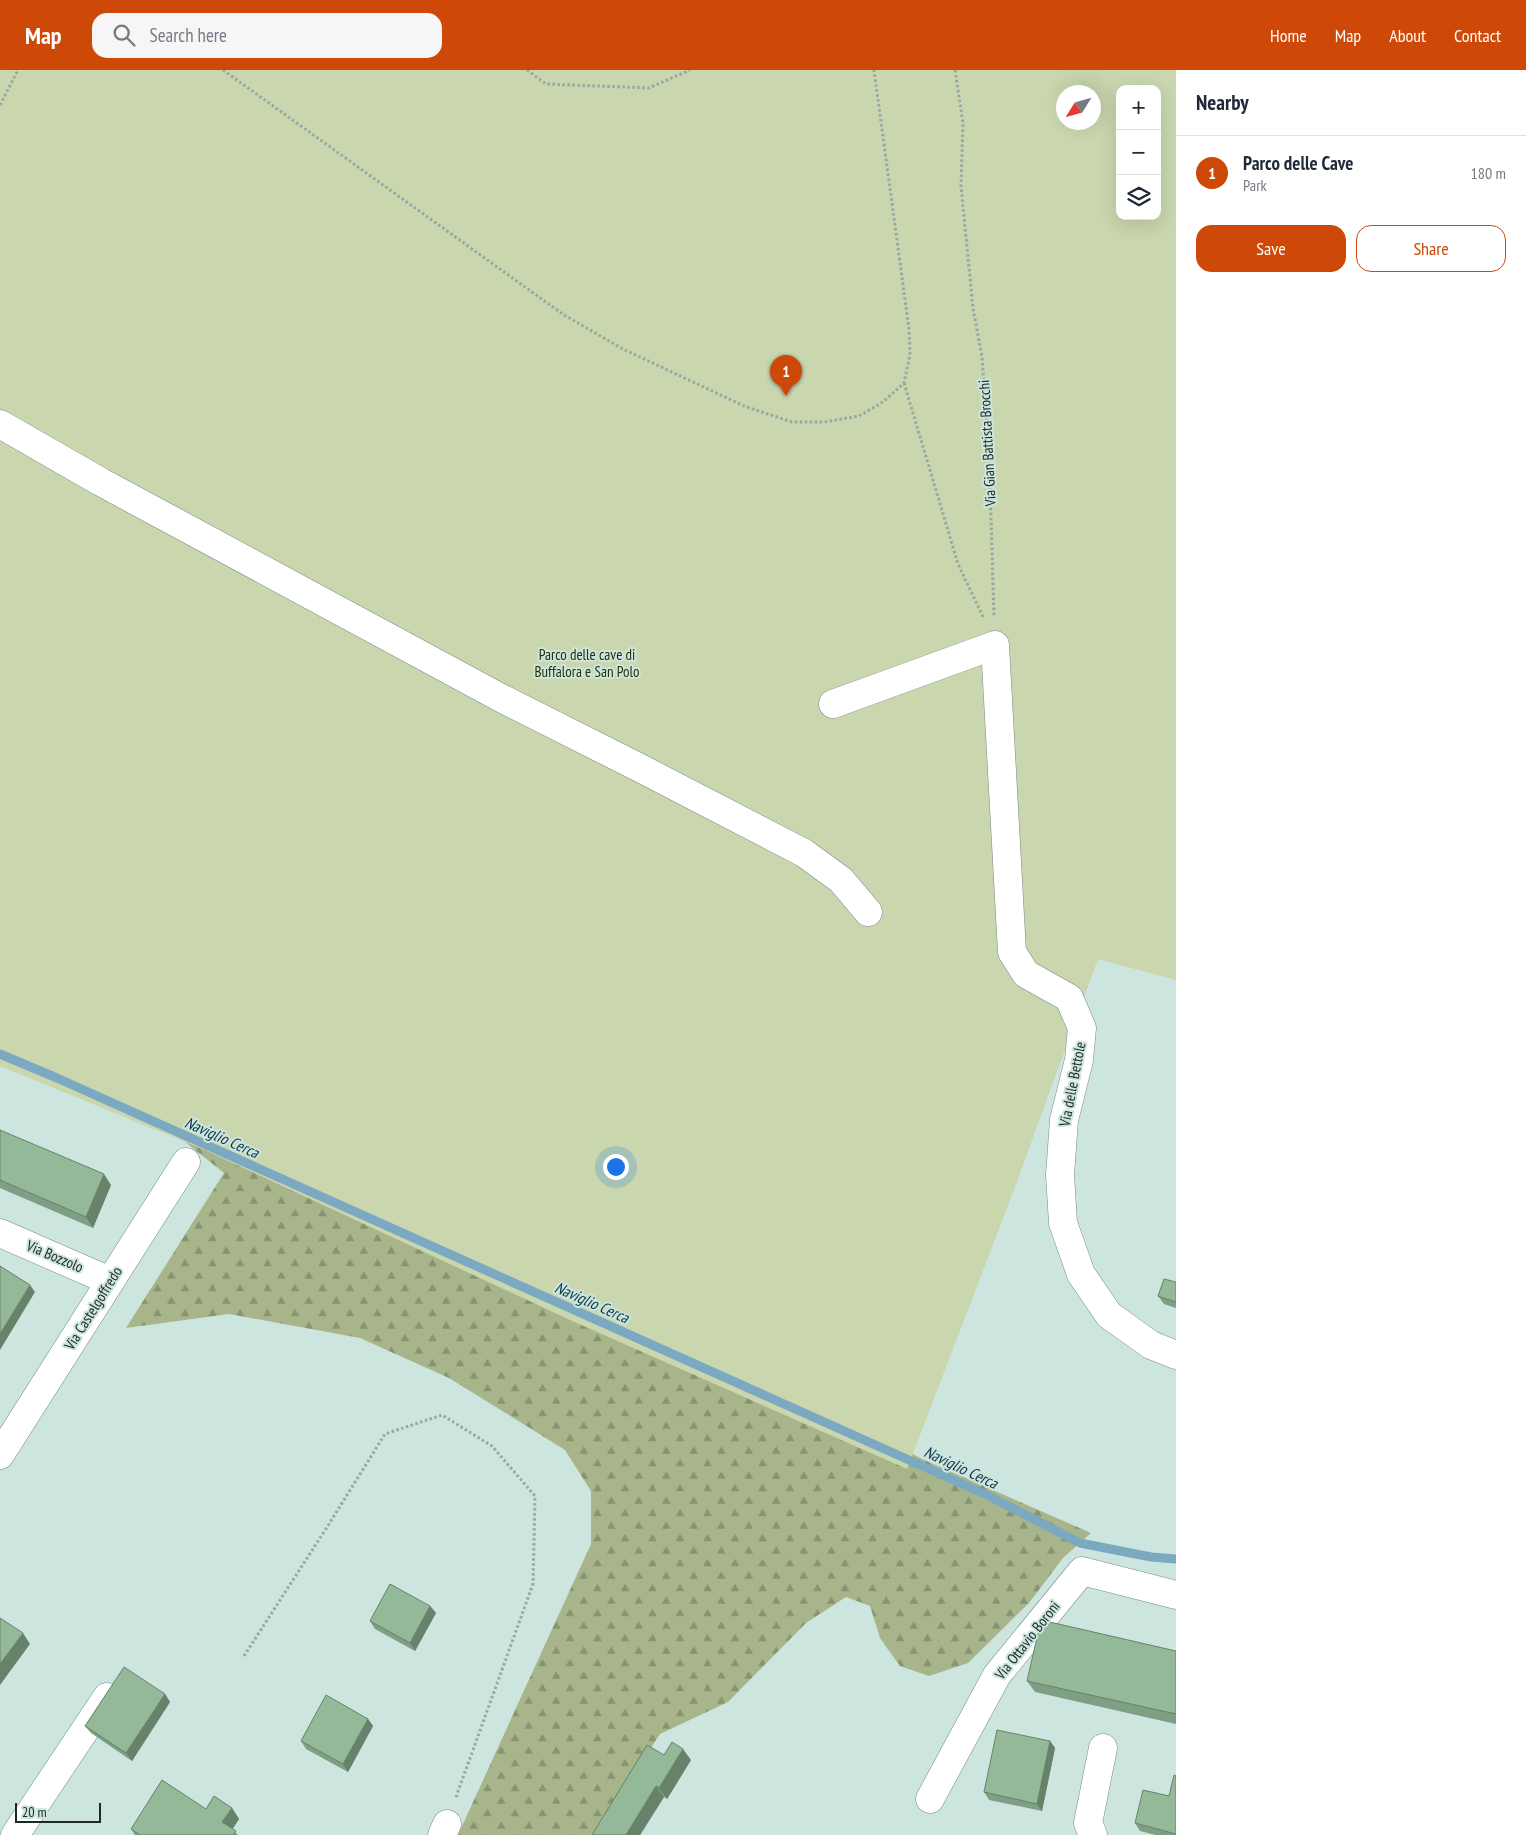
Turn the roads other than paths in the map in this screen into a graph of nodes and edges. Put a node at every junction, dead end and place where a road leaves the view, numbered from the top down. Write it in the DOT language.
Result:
graph roads {
  1 [pos="0,424"];
  2 [pos="833,704"];
  3 [pos="868,912"];
  4 [pos="186,1162"];
  5 [pos="0,1233"];
  6 [pos="110,1281"];
  7 [pos="1176,1355"];
  8 [pos="0,1455"];
  9 [pos="1176,1595"];
  10 [pos="123,1673"];
  11 [pos="1103,1748"];
  12 [pos="930,1799"];
  13 [pos="15,1835"];
  14 [pos="1093,1835"];
  1 -- 3 [label="street"];
  2 -- 7 [label="street, Via delle Bettole"];
  4 -- 6 [label="street, Via Castelgoffredo"];
  5 -- 6 [label="street, Via Bozzolo"];
  6 -- 8 [label="street, Via Castelgoffredo"];
  9 -- 12 [label="street, Via Ottavio Boroni"];
  10 -- 13 [label="street"];
  11 -- 14 [label="street"];
}
